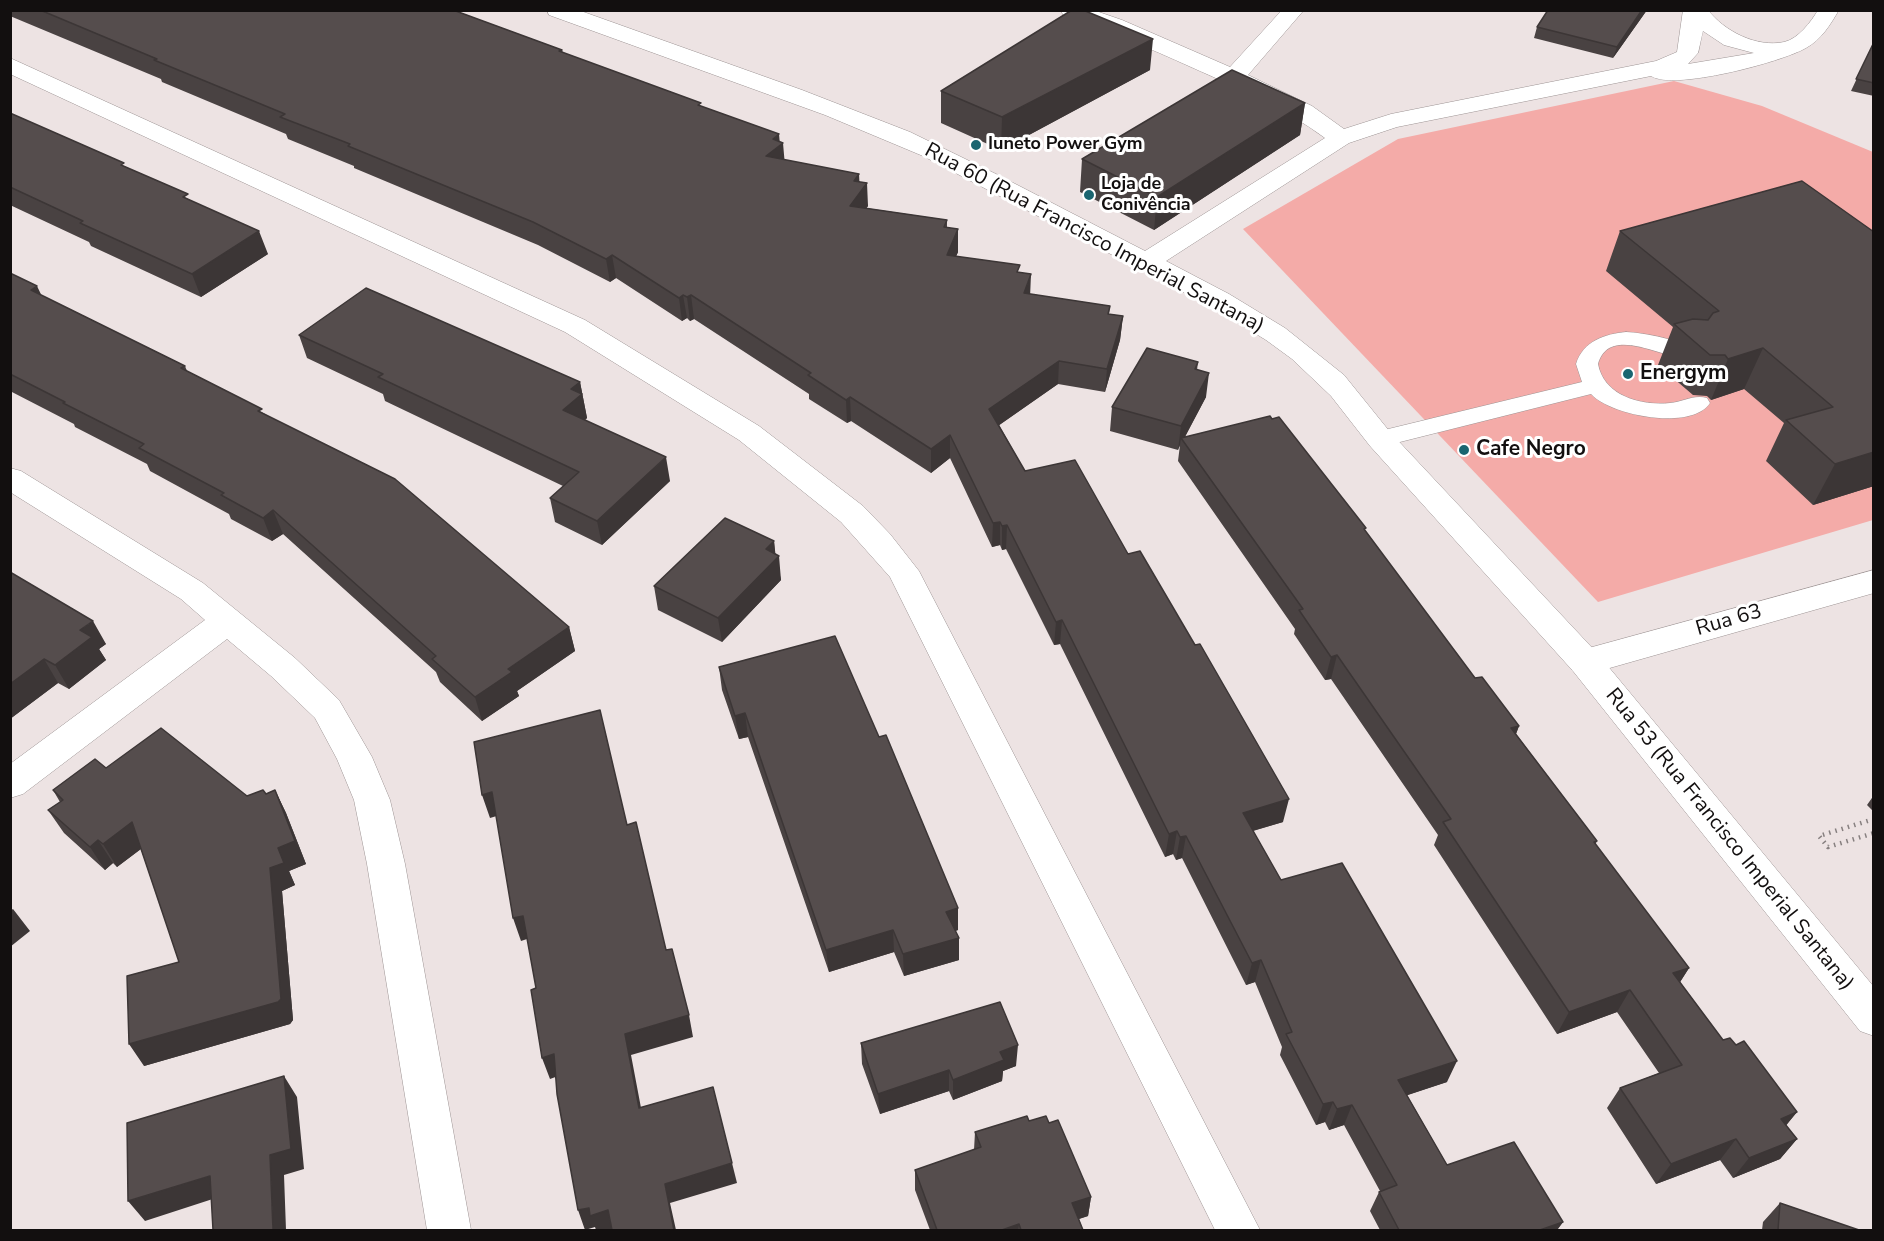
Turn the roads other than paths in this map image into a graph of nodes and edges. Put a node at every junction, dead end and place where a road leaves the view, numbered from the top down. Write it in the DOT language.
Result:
graph roads {
  1 [pos="556,10"];
  2 [pos="1071,10"];
  3 [pos="1294,10"];
  4 [pos="1695,10"];
  5 [pos="1829,10"];
  6 [pos="1796,46"];
  7 [pos="10,65"];
  8 [pos="1625,76"];
  9 [pos="1234,77"];
  10 [pos="1341,138"];
  11 [pos="1146,262"];
  12 [pos="1683,352"];
  13 [pos="1596,386"];
  14 [pos="1699,403"];
  15 [pos="1380,439"];
  16 [pos="10,478"];
  17 [pos="1874,580"];
  18 [pos="226,621"];
  19 [pos="1585,662"];
  20 [pos="10,784"];
  21 [pos="1866,998"];
  22 [pos="448,1230"];
  23 [pos="1238,1230"];
  1 -- 11 [label="street, Rua 60 (Rua Francisco Imperial Santana)"];
  2 -- 9 [label="street"];
  3 -- 9 [label="street"];
  4 -- 6 [label="street"];
  4 -- 8 [label="street"];
  5 -- 6 [label="street"];
  6 -- 8 [label="street"];
  7 -- 23 [label="street"];
  8 -- 10 [label="street"];
  9 -- 10 [label="street"];
  10 -- 11 [label="street"];
  11 -- 15 [label="street, Rua 60 (Rua Francisco Imperial Santana)"];
  12 -- 13 [label="lane"];
  13 -- 14 [label="lane"];
  13 -- 15 [label="lane"];
  15 -- 19 [label="street, Rua 60 (Rua Francisco Imperial Santana)"];
  16 -- 18 [label="street"];
  17 -- 19 [label="street, Rua 63"];
  18 -- 20 [label="street"];
  18 -- 22 [label="street"];
  19 -- 21 [label="street, Rua 53 (Rua Francisco Imperial Santana)"];
}
